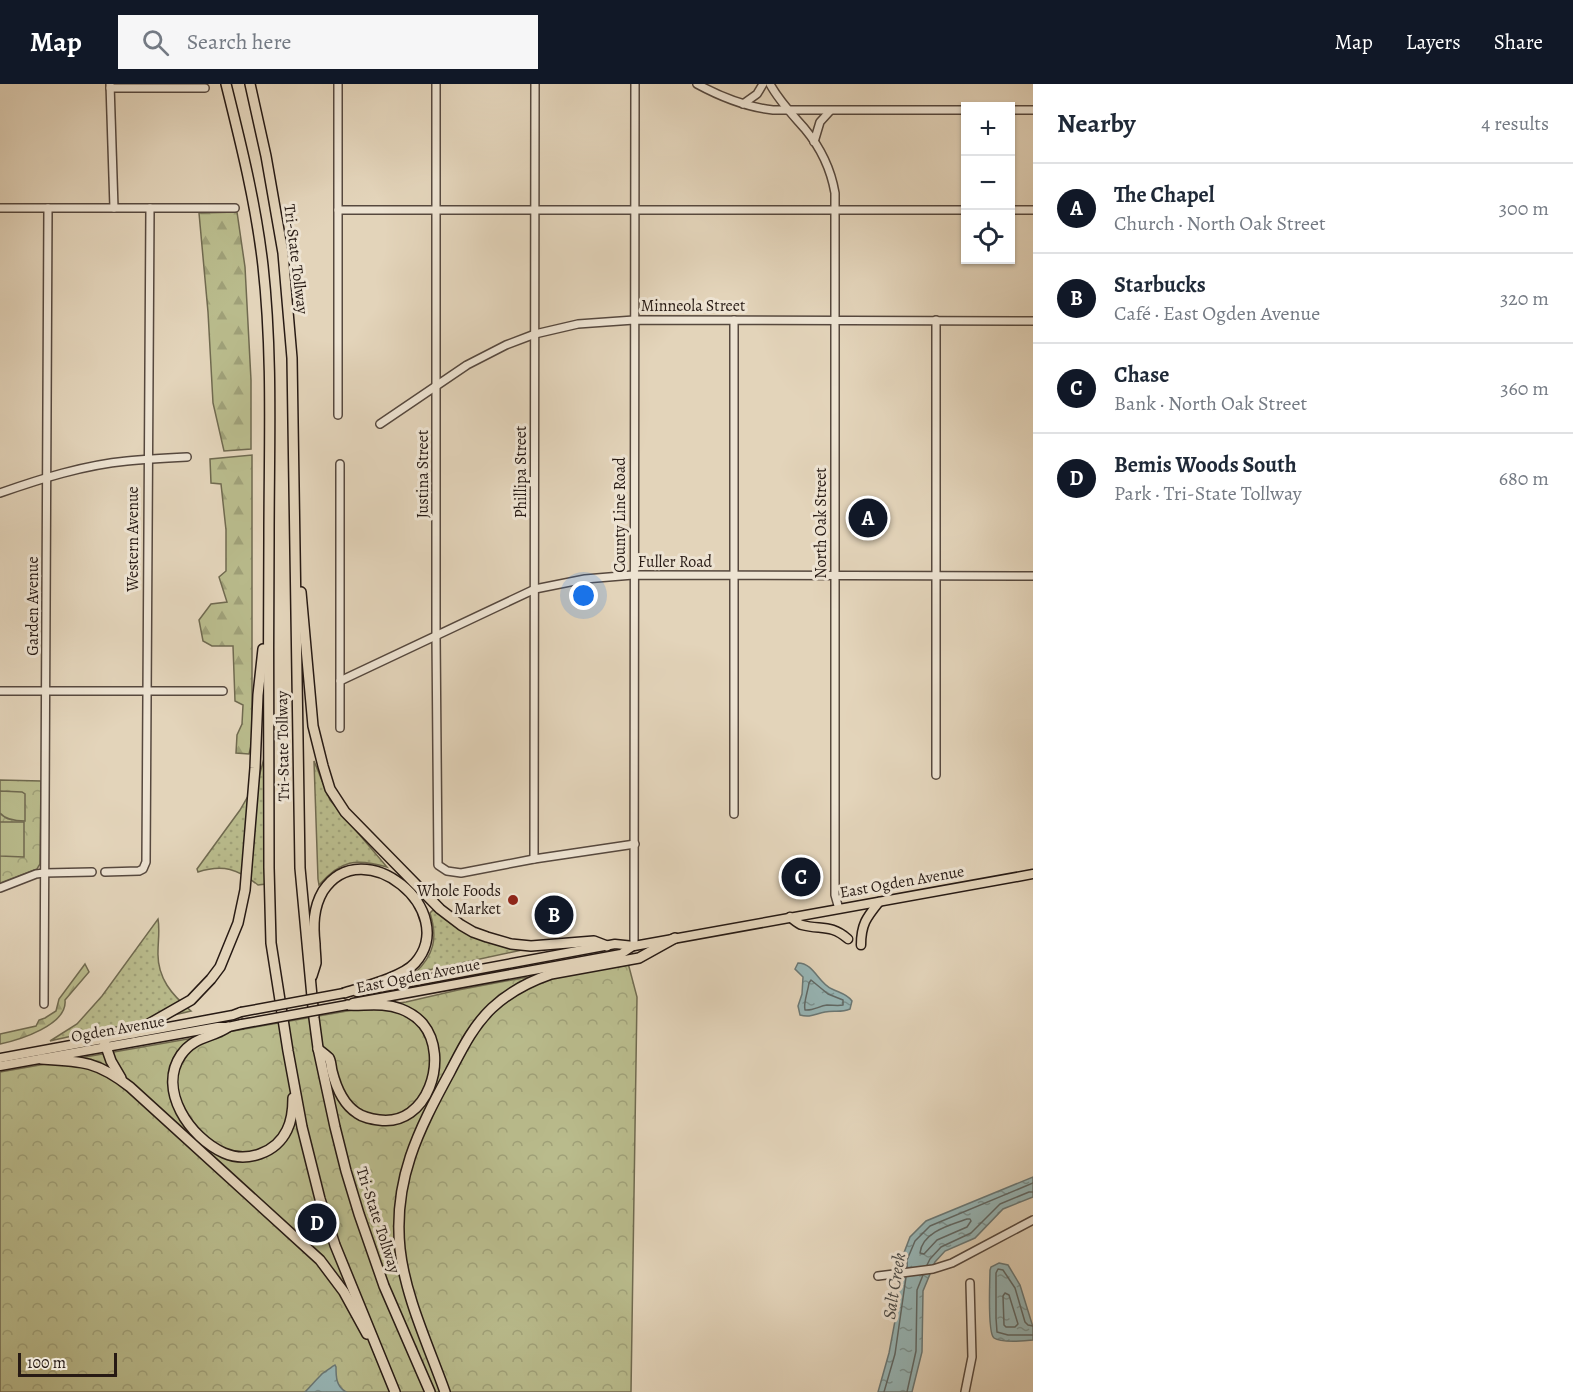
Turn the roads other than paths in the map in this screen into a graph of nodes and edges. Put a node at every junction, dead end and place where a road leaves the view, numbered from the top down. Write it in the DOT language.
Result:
graph roads {
  1 [pos="226,84"];
  2 [pos="250,84"];
  3 [pos="338,84"];
  4 [pos="436,84"];
  5 [pos="535,84"];
  6 [pos="634,84"];
  7 [pos="697,84"];
  8 [pos="763,84"];
  9 [pos="770,84"];
  10 [pos="110,86"];
  11 [pos="205,88"];
  12 [pos="742,104"];
  13 [pos="961,110"];
  14 [pos="1015,110"];
  15 [pos="1033,110"];
  16 [pos="787,111"];
  17 [pos="830,111"];
  18 [pos="814,142"];
  19 [pos="0,208"];
  20 [pos="48,208"];
  21 [pos="114,208"];
  22 [pos="150,208"];
  23 [pos="235,208"];
  24 [pos="338,210"];
  25 [pos="535,210"];
  26 [pos="634,210"];
  27 [pos="961,210"];
  28 [pos="1015,210"];
  29 [pos="1033,210"];
  30 [pos="437,211"];
  31 [pos="836,211"];
  32 [pos="634,320"];
  33 [pos="734,320"];
  34 [pos="835,320"];
  35 [pos="936,321"];
  36 [pos="1033,321"];
  37 [pos="535,334"];
  38 [pos="437,384"];
  39 [pos="338,415"];
  40 [pos="380,424"];
  41 [pos="187,457"];
  42 [pos="147,460"];
  43 [pos="340,464"];
  44 [pos="47,476"];
  45 [pos="0,493"];
  46 [pos="295,553"];
  47 [pos="633,575"];
  48 [pos="734,576"];
  49 [pos="835,576"];
  50 [pos="935,576"];
  51 [pos="1033,576"];
  52 [pos="535,589"];
  53 [pos="268,611"];
  54 [pos="436,636"];
  55 [pos="340,681"];
  56 [pos="0,691"];
  57 [pos="46,691"];
  58 [pos="147,691"];
  59 [pos="223,691"];
  60 [pos="339,728"];
  61 [pos="936,776"];
  62 [pos="734,814"];
  63 [pos="635,844"];
  64 [pos="534,859"];
  65 [pos="92,872"];
  66 [pos="105,872"];
  67 [pos="44,873"];
  68 [pos="1033,874"];
  69 [pos="0,888"];
  70 [pos="879,902"];
  71 [pos="839,909"];
  72 [pos="790,917"];
  73 [pos="675,938"];
  74 [pos="848,939"];
  75 [pos="861,945"];
  76 [pos="607,946"];
  77 [pos="634,946"];
  78 [pos="310,984"];
  79 [pos="344,993"];
  80 [pos="44,1004"];
  81 [pos="346,1005"];
  82 [pos="241,1012"];
  83 [pos="242,1024"];
  84 [pos="228,1027"];
  85 [pos="133,1033"];
  86 [pos="104,1043"];
  87 [pos="318,1048"];
  88 [pos="288,1051"];
  89 [pos="0,1058"];
  90 [pos="40,1059"];
  91 [pos="0,1066"];
  92 [pos="124,1082"];
  93 [pos="1033,1220"];
  94 [pos="878,1276"];
  95 [pos="970,1283"];
  96 [pos="380,1354"];
  97 [pos="395,1392"];
  98 [pos="430,1392"];
  99 [pos="445,1392"];
  100 [pos="965,1392"];
  1 -- 53 [label="highway, Tri-State Tollway"];
  2 -- 46 [label="highway, Tri-State Tollway"];
  3 -- 24 [label="street"];
  4 -- 30 [label="street, Justina Street"];
  5 -- 25 [label="street, Phillipa Street"];
  6 -- 26 [label="street, County Line Road"];
  7 -- 12 [label="street"];
  8 -- 12 [label="street"];
  9 -- 16 [label="street, North Oak Street"];
  10 -- 11 [label="street"];
  10 -- 21 [label="street"];
  12 -- 16 [label="street"];
  13 -- 17 [label="street"];
  14 -- 15 [label="street"];
  16 -- 17 [label="street"];
  16 -- 18 [label="street, North Oak Street"];
  17 -- 18 [label="street"];
  18 -- 31 [label="street, North Oak Street"];
  19 -- 20 [label="street"];
  20 -- 21 [label="street"];
  20 -- 44 [label="street, Garden Avenue"];
  21 -- 22 [label="street"];
  22 -- 23 [label="street"];
  22 -- 42 [label="street, Western Avenue"];
  24 -- 30 [label="street"];
  24 -- 39 [label="street"];
  25 -- 26 [label="street"];
  25 -- 30 [label="street"];
  25 -- 37 [label="street, Phillipa Street"];
  26 -- 31 [label="street"];
  26 -- 32 [label="street, County Line Road"];
  27 -- 31 [label="street"];
  28 -- 29 [label="street"];
  30 -- 38 [label="street, Justina Street"];
  31 -- 34 [label="street, North Oak Street"];
  32 -- 33 [label="street, Minneola Street"];
  32 -- 37 [label="street, Minneola Street"];
  32 -- 47 [label="street, County Line Road"];
  33 -- 34 [label="street, Minneola Street"];
  33 -- 48 [label="street"];
  34 -- 35 [label="street, Minneola Street"];
  34 -- 49 [label="street, North Oak Street"];
  35 -- 36 [label="street, Minneola Street"];
  35 -- 50 [label="street"];
  37 -- 38 [label="street, Minneola Street"];
  37 -- 52 [label="street, Phillipa Street"];
  38 -- 40 [label="street, Minneola Street"];
  38 -- 54 [label="street, Justina Street"];
  41 -- 42 [label="street"];
  42 -- 44 [label="street"];
  42 -- 58 [label="street, Western Avenue"];
  43 -- 55 [label="street"];
  44 -- 45 [label="street"];
  44 -- 57 [label="street, Garden Avenue"];
  46 -- 76 [label="highway"];
  46 -- 78 [label="highway, Tri-State Tollway"];
  47 -- 48 [label="street, Fuller Road"];
  47 -- 52 [label="street, Fuller Road"];
  47 -- 63 [label="street, County Line Road"];
  48 -- 49 [label="street, Fuller Road"];
  48 -- 62 [label="street"];
  49 -- 50 [label="street, Fuller Road"];
  49 -- 71 [label="street, North Oak Street"];
  50 -- 51 [label="street, Fuller Road"];
  50 -- 61 [label="street"];
  52 -- 54 [label="street, Fuller Road"];
  52 -- 64 [label="street, Phillipa Street"];
  53 -- 85 [label="highway"];
  53 -- 88 [label="highway, Tri-State Tollway"];
  54 -- 55 [label="street, Fuller Road"];
  54 -- 64 [label="street, Justina Street"];
  55 -- 60 [label="street"];
  56 -- 57 [label="street"];
  57 -- 58 [label="street"];
  57 -- 67 [label="street, Garden Avenue"];
  58 -- 59 [label="street"];
  58 -- 66 [label="street, Western Avenue"];
  63 -- 64 [label="street"];
  63 -- 77 [label="street, County Line Road"];
  65 -- 67 [label="street"];
  67 -- 69 [label="street"];
  67 -- 80 [label="street, Garden Avenue"];
  68 -- 70 [label="main road, East Ogden Avenue"];
  70 -- 71 [label="main road, East Ogden Avenue"];
  70 -- 75 [label="main road"];
  71 -- 72 [label="main road, East Ogden Avenue"];
  72 -- 73 [label="main road, East Ogden Avenue"];
  72 -- 74 [label="main road"];
  73 -- 77 [label="main road, East Ogden Avenue"];
  73 -- 99 [label="highway"];
  76 -- 77 [label="main road, East Ogden Avenue"];
  76 -- 79 [label="main road, East Ogden Avenue"];
  77 -- 81 [label="main road, East Ogden Avenue"];
  78 -- 79 [label="highway"];
  78 -- 87 [label="highway, Tri-State Tollway"];
  79 -- 82 [label="main road, East Ogden Avenue, bridge"];
  81 -- 83 [label="main road, East Ogden Avenue, bridge"];
  81 -- 87 [label="highway"];
  82 -- 85 [label="main road, Ogden Avenue"];
  83 -- 84 [label="main road, Ogden Avenue"];
  84 -- 86 [label="main road, Ogden Avenue"];
  84 -- 88 [label="highway"];
  85 -- 86 [label="main road, Ogden Avenue"];
  86 -- 89 [label="main road, Ogden Avenue"];
  86 -- 90 [label="main road, Ogden Avenue"];
  86 -- 92 [label="highway"];
  87 -- 98 [label="highway, Tri-State Tollway"];
  88 -- 96 [label="highway, Tri-State Tollway"];
  90 -- 91 [label="main road, Ogden Avenue"];
  90 -- 92 [label="highway"];
  92 -- 96 [label="highway"];
  93 -- 94 [label="street"];
  95 -- 100 [label="street"];
  96 -- 97 [label="highway, Tri-State Tollway"];
}
